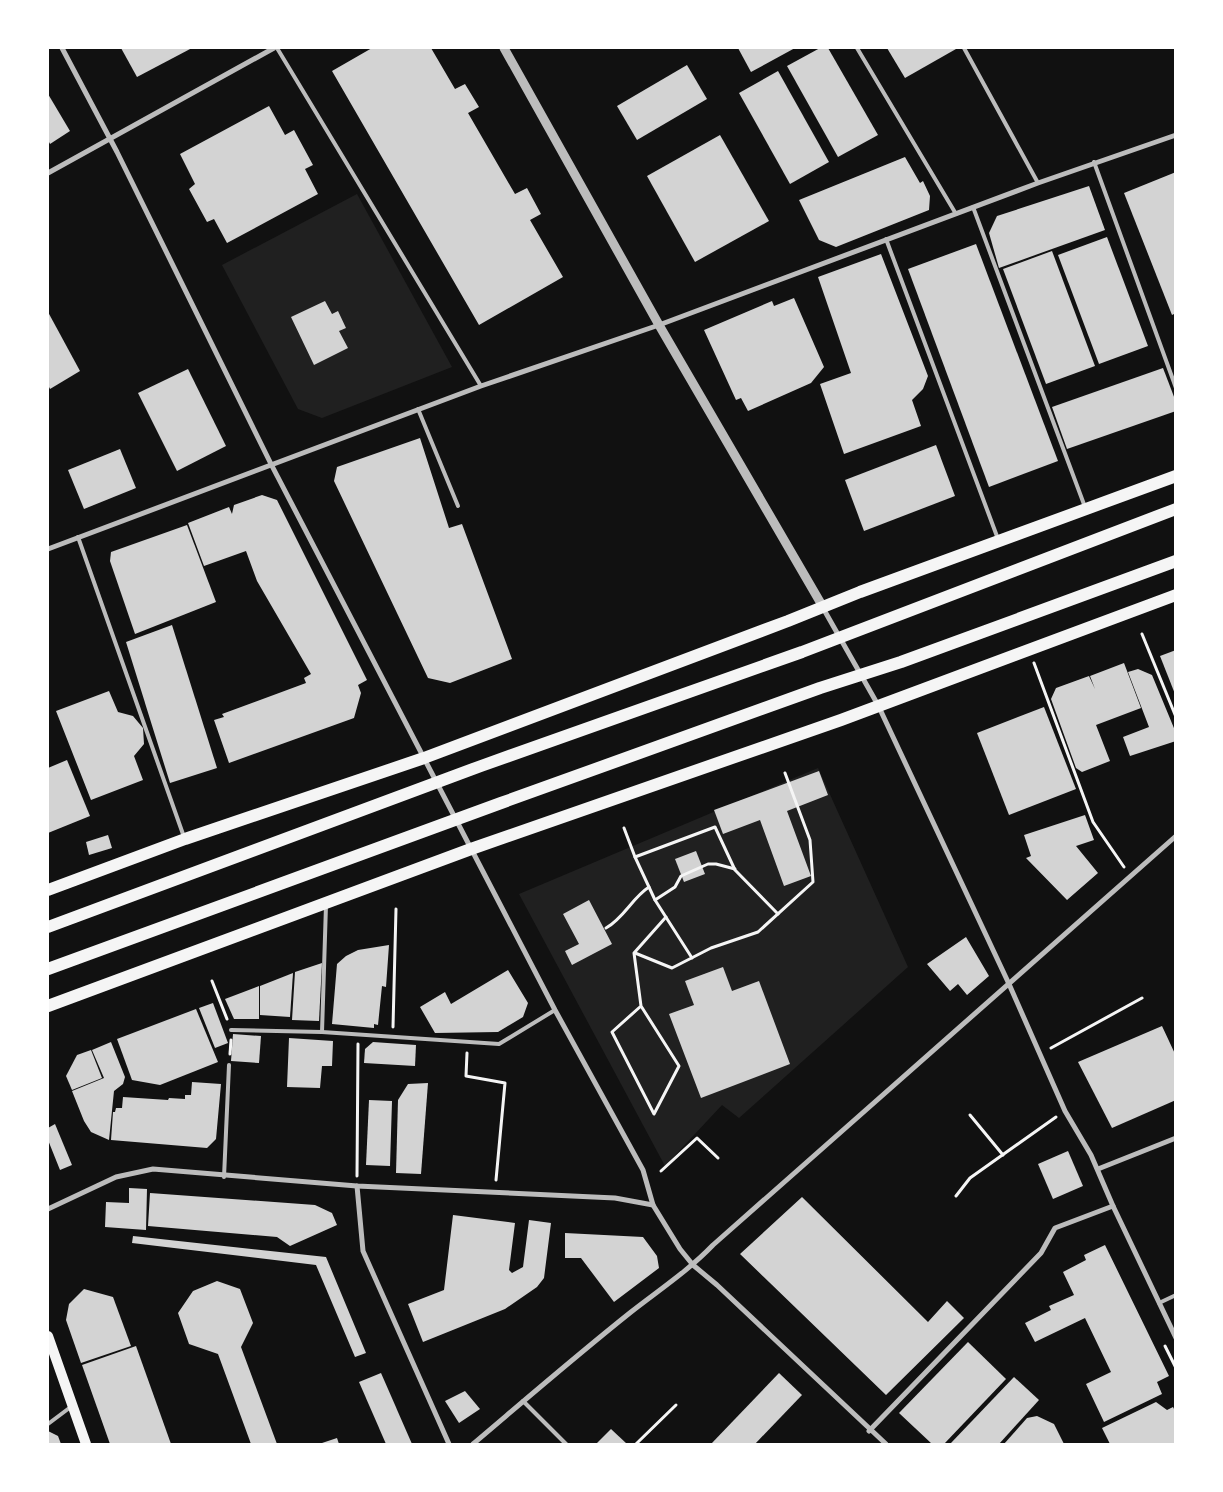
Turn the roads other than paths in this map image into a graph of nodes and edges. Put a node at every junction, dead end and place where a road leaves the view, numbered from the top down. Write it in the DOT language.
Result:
graph roads {
  1 [pos="62,48"];
  2 [pos="276,48"];
  3 [pos="504,48"];
  4 [pos="857,48"];
  5 [pos="964,48"];
  6 [pos="1176,135"];
  7 [pos="110,138"];
  8 [pos="1094,162"];
  9 [pos="48,173"];
  10 [pos="1038,183"];
  11 [pos="973,207"];
  12 [pos="956,214"];
  13 [pos="886,239"];
  14 [pos="659,325"];
  15 [pos="481,386"];
  16 [pos="1176,388"];
  17 [pos="418,409"];
  18 [pos="271,464"];
  19 [pos="1176,476"];
  20 [pos="458,506"];
  21 [pos="1086,509"];
  22 [pos="1176,509"];
  23 [pos="78,537"];
  24 [pos="999,542"];
  25 [pos="48,549"];
  26 [pos="1176,561"];
  27 [pos="1176,595"];
  28 [pos="823,607"];
  29 [pos="839,636"];
  30 [pos="862,675"];
  31 [pos="878,705"];
  32 [pos="424,758"];
  33 [pos="438,784"];
  34 [pos="456,820"];
  35 [pos="1176,836"];
  36 [pos="185,839"];
  37 [pos="471,849"];
  38 [pos="48,890"];
  39 [pos="326,904"];
  40 [pos="48,927"];
  41 [pos="48,969"];
  42 [pos="1010,984"];
  43 [pos="48,1006"];
  44 [pos="555,1010"];
  45 [pos="231,1030"];
  46 [pos="322,1032"];
  47 [pos="229,1065"];
  48 [pos="1176,1138"];
  49 [pos="1098,1169"];
  50 [pos="224,1177"];
  51 [pos="357,1186"];
  52 [pos="653,1205"];
  53 [pos="1112,1206"];
  54 [pos="48,1209"];
  55 [pos="693,1265"];
  56 [pos="1176,1295"];
  57 [pos="1159,1303"];
  58 [pos="48,1336"];
  59 [pos="1176,1338"];
  60 [pos="523,1401"];
  61 [pos="72,1406"];
  62 [pos="48,1424"];
  63 [pos="869,1431"];
  64 [pos="86,1444"];
  65 [pos="449,1444"];
  66 [pos="474,1444"];
  67 [pos="566,1444"];
  68 [pos="886,1444"];
  1 -- 7 [label="street"];
  2 -- 7 [label="street"];
  2 -- 15 [label="lane"];
  3 -- 14 [label="street"];
  4 -- 12 [label="lane"];
  5 -- 10 [label="lane"];
  6 -- 8 [label="street"];
  7 -- 9 [label="street"];
  7 -- 18 [label="street"];
  8 -- 10 [label="street"];
  8 -- 16 [label="lane"];
  10 -- 11 [label="street"];
  11 -- 12 [label="street"];
  11 -- 21 [label="lane"];
  12 -- 13 [label="street"];
  13 -- 14 [label="street"];
  13 -- 24 [label="lane"];
  14 -- 15 [label="street"];
  14 -- 28 [label="street"];
  15 -- 17 [label="street"];
  17 -- 18 [label="street"];
  17 -- 20 [label="lane"];
  18 -- 23 [label="street"];
  18 -- 32 [label="street"];
  19 -- 21 [label="main road"];
  21 -- 24 [label="main road"];
  22 -- 29 [label="main road"];
  23 -- 25 [label="street"];
  23 -- 36 [label="lane"];
  24 -- 28 [label="main road"];
  26 -- 30 [label="main road"];
  27 -- 31 [label="main road"];
  28 -- 29 [label="street"];
  28 -- 32 [label="main road"];
  29 -- 30 [label="street"];
  29 -- 33 [label="main road"];
  30 -- 31 [label="street"];
  30 -- 34 [label="main road"];
  31 -- 37 [label="main road"];
  31 -- 42 [label="street"];
  32 -- 33 [label="street"];
  32 -- 36 [label="main road"];
  33 -- 34 [label="street"];
  33 -- 40 [label="main road"];
  34 -- 37 [label="street"];
  34 -- 41 [label="main road"];
  35 -- 42 [label="street"];
  36 -- 38 [label="main road"];
  37 -- 39 [label="main road"];
  37 -- 44 [label="street"];
  39 -- 43 [label="main road"];
  39 -- 46 [label="lane"];
  42 -- 49 [label="street"];
  42 -- 55 [label="street"];
  44 -- 46 [label="lane"];
  44 -- 52 [label="street"];
  45 -- 46 [label="lane"];
  47 -- 50 [label="lane"];
  48 -- 49 [label="street"];
  49 -- 53 [label="street"];
  50 -- 51 [label="street"];
  50 -- 54 [label="street"];
  51 -- 52 [label="street"];
  51 -- 65 [label="street"];
  52 -- 55 [label="street"];
  53 -- 57 [label="street"];
  53 -- 63 [label="street"];
  55 -- 60 [label="street"];
  55 -- 63 [label="street"];
  56 -- 57 [label="lane"];
  57 -- 59 [label="street"];
  58 -- 61 [label="main road"];
  60 -- 66 [label="street"];
  60 -- 67 [label="lane"];
  61 -- 62 [label="lane"];
  61 -- 64 [label="main road"];
  63 -- 68 [label="street"];
}
